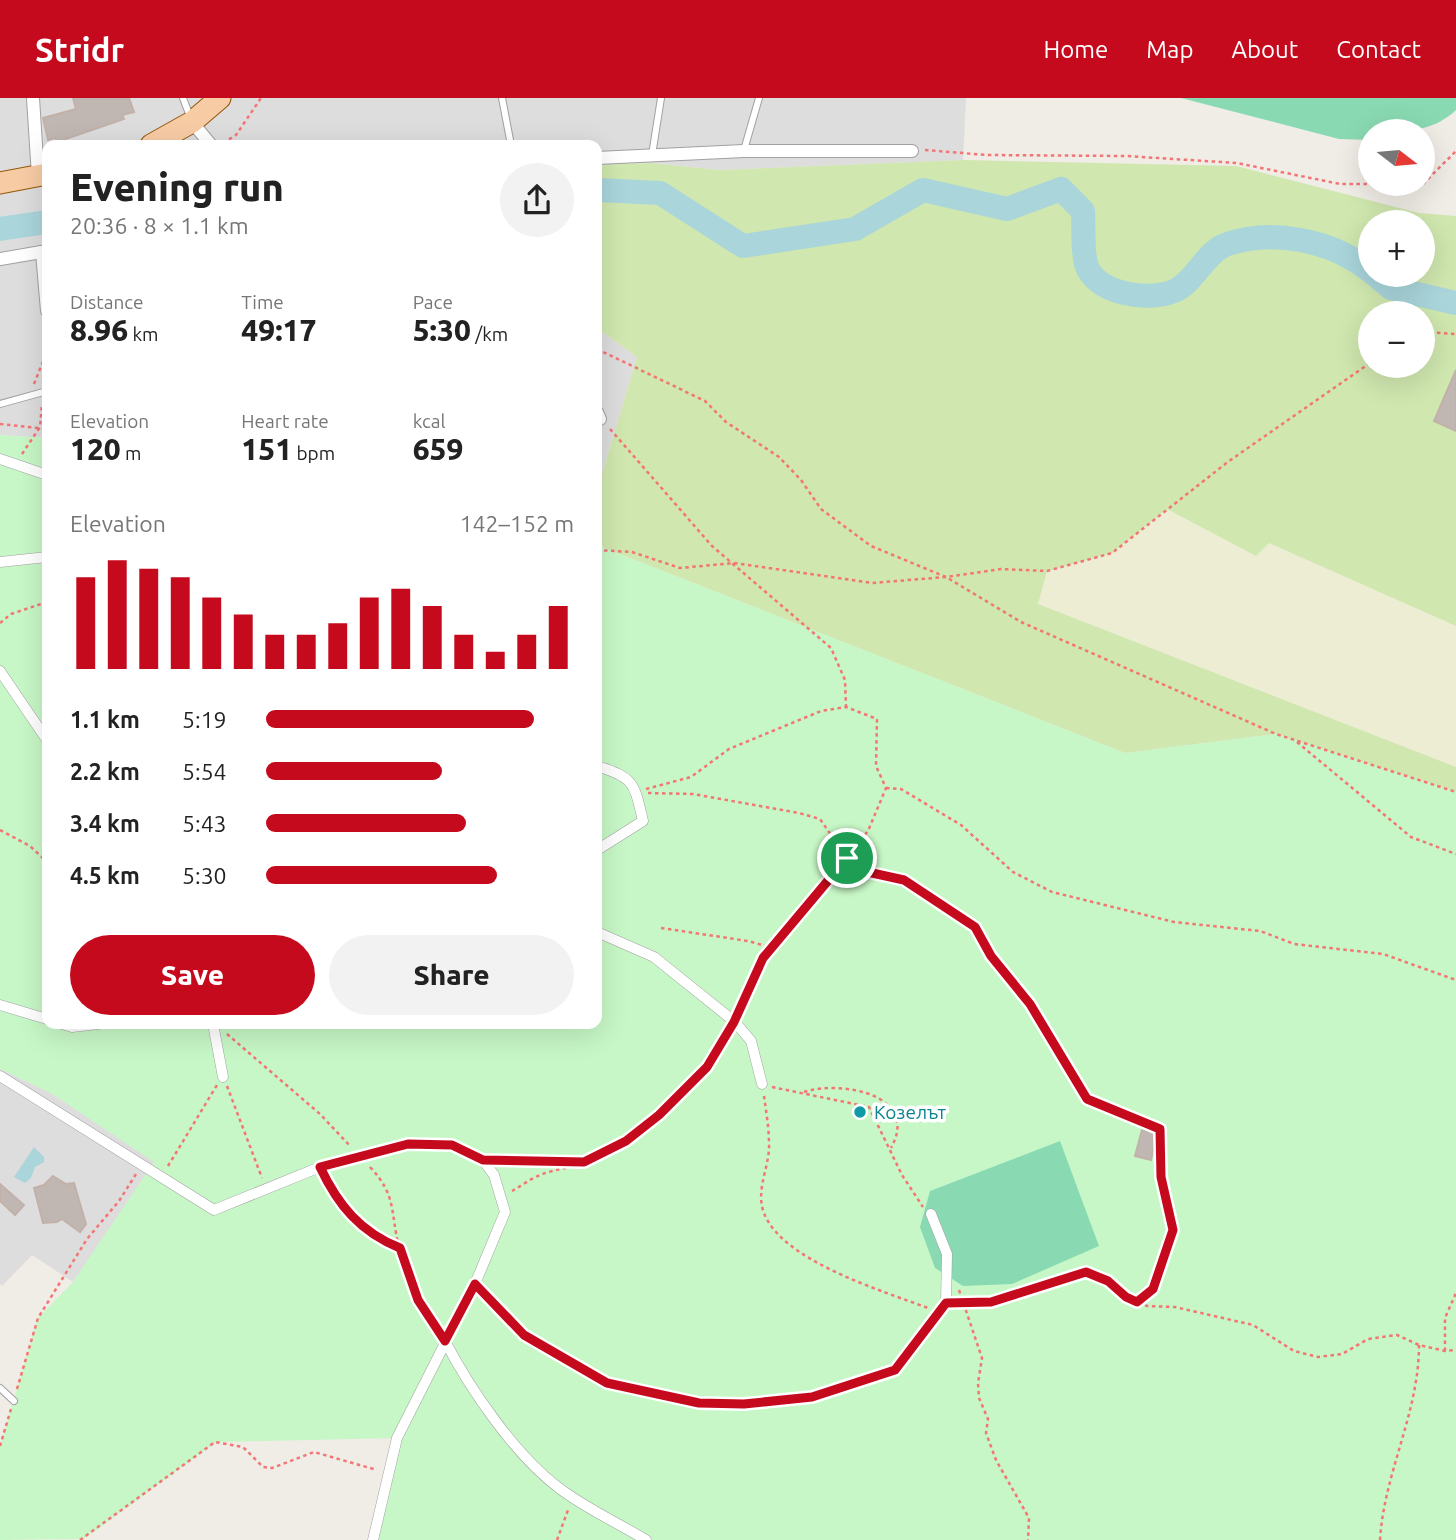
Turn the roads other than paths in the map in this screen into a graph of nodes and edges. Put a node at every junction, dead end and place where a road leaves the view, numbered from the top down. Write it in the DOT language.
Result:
graph roads {
  1 [pos="33,98"];
  2 [pos="183,98"];
  3 [pos="220,98"];
  4 [pos="502,98"];
  5 [pos="661,98"];
  6 [pos="759,98"];
  7 [pos="192,122"];
  8 [pos="160,140"];
  9 [pos="207,140"];
  10 [pos="510,140"];
  11 [pos="744,151"];
  12 [pos="912,151"];
  13 [pos="652,156"];
  14 [pos="602,158"];
  15 [pos="42,175"];
  16 [pos="0,183"];
  17 [pos="42,252"];
  18 [pos="0,259"];
  19 [pos="42,392"];
  20 [pos="0,404"];
  21 [pos="0,459"];
  22 [pos="42,473"];
  23 [pos="42,558"];
  24 [pos="0,562"];
  25 [pos="0,671"];
  26 [pos="42,733"];
  27 [pos="602,768"];
  28 [pos="602,846"];
  29 [pos="602,934"];
  30 [pos="0,1005"];
  31 [pos="42,1018"];
  32 [pos="215,1029"];
  33 [pos="0,1076"];
  34 [pos="223,1077"];
  35 [pos="762,1084"];
  36 [pos="931,1214"];
  37 [pos="475,1284"];
  38 [pos="445,1341"];
  39 [pos="0,1388"];
  40 [pos="14,1401"];
  41 [pos="373,1540"];
  42 [pos="646,1540"];
  1 -- 15 [label="street"];
  2 -- 7 [label="lane"];
  3 -- 7 [label="main road"];
  4 -- 10 [label="lane"];
  5 -- 13 [label="lane"];
  6 -- 11 [label="lane"];
  7 -- 8 [label="main road"];
  7 -- 9 [label="street"];
  11 -- 12 [label="street"];
  11 -- 13 [label="street"];
  13 -- 14 [label="street"];
  15 -- 16 [label="main road"];
  17 -- 18 [label="street"];
  19 -- 20 [label="lane"];
  21 -- 22 [label="street"];
  23 -- 24 [label="street"];
  25 -- 26 [label="street"];
  27 -- 28 [label="street"];
  29 -- 35 [label="street"];
  30 -- 31 [label="street"];
  32 -- 34 [label="street"];
  33 -- 37 [label="street"];
  36 -- 37 [label="street"];
  37 -- 38 [label="street"];
  38 -- 41 [label="street"];
  38 -- 42 [label="street"];
  39 -- 40 [label="lane"];
}
